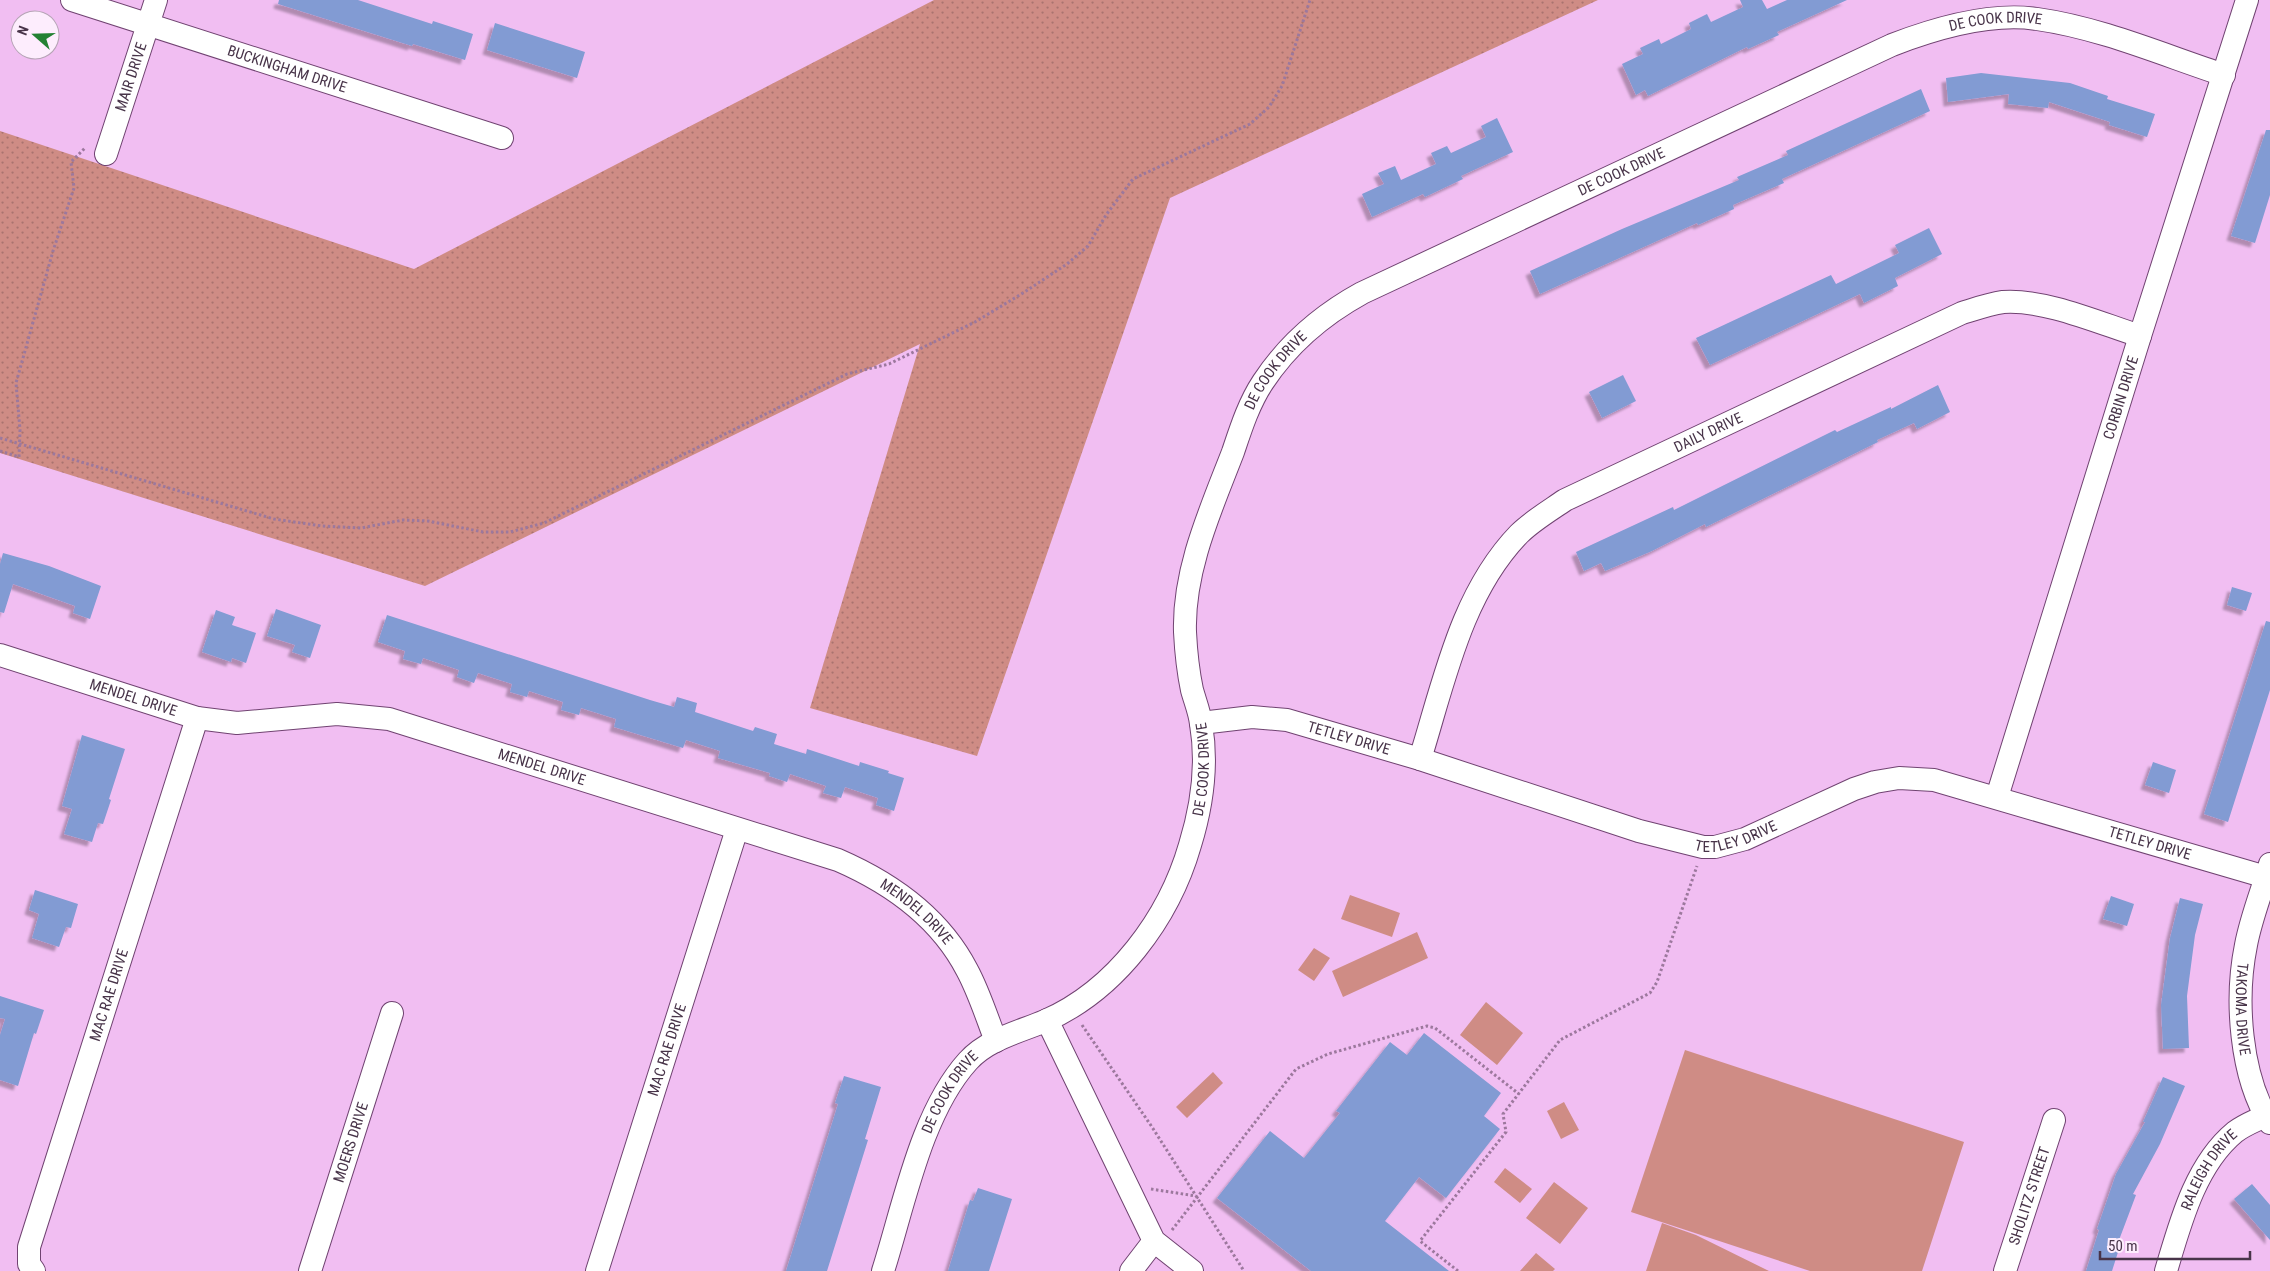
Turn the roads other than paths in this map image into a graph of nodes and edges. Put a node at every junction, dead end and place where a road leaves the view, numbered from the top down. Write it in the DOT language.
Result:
graph roads {
  1 [pos="72,0"];
  2 [pos="156,0"];
  3 [pos="2247,0"];
  4 [pos="148,24"];
  5 [pos="2224,74"];
  6 [pos="502,138"];
  7 [pos="106,154"];
  8 [pos="2140,336"];
  9 [pos="0,655"];
  10 [pos="197,718"];
  11 [pos="1201,723"];
  12 [pos="1420,759"];
  13 [pos="1997,797"];
  14 [pos="736,829"];
  15 [pos="2268,871"];
  16 [pos="392,1013"];
  17 [pos="1047,1020"];
  18 [pos="996,1041"];
  19 [pos="2268,1119"];
  20 [pos="2054,1120"];
  21 [pos="1162,1237"];
  22 [pos="34,1271"];
  23 [pos="310,1271"];
  24 [pos="597,1271"];
  25 [pos="883,1271"];
  26 [pos="1131,1271"];
  27 [pos="1192,1271"];
  28 [pos="2005,1271"];
  29 [pos="2166,1271"];
  1 -- 4 [label="street, BUCKINGHAM DRIVE"];
  2 -- 4 [label="street, MAIR DRIVE"];
  3 -- 5 [label="street, CORBIN DRIVE"];
  4 -- 6 [label="street, BUCKINGHAM DRIVE"];
  4 -- 7 [label="street, MAIR DRIVE"];
  5 -- 8 [label="street, CORBIN DRIVE"];
  5 -- 11 [label="street, DE COOK DRIVE"];
  8 -- 12 [label="street, DAILY DRIVE"];
  8 -- 13 [label="street, CORBIN DRIVE"];
  9 -- 10 [label="street, MENDEL DRIVE"];
  10 -- 14 [label="street, MENDEL DRIVE"];
  10 -- 22 [label="street, MAC RAE DRIVE"];
  11 -- 12 [label="street, TETLEY DRIVE"];
  11 -- 17 [label="street, DE COOK DRIVE"];
  12 -- 13 [label="street, TETLEY DRIVE"];
  13 -- 15 [label="street, TETLEY DRIVE"];
  14 -- 18 [label="street, MENDEL DRIVE"];
  14 -- 24 [label="street, MAC RAE DRIVE"];
  15 -- 19 [label="street, TAKOMA DRIVE"];
  16 -- 23 [label="street, MOERS DRIVE"];
  17 -- 18 [label="street, DE COOK DRIVE"];
  17 -- 21 [label="street"];
  18 -- 25 [label="street, DE COOK DRIVE"];
  19 -- 29 [label="street, RALEIGH DRIVE"];
  20 -- 28 [label="street, SHOLITZ STREET"];
  21 -- 26 [label="street"];
  21 -- 27 [label="street"];
}
